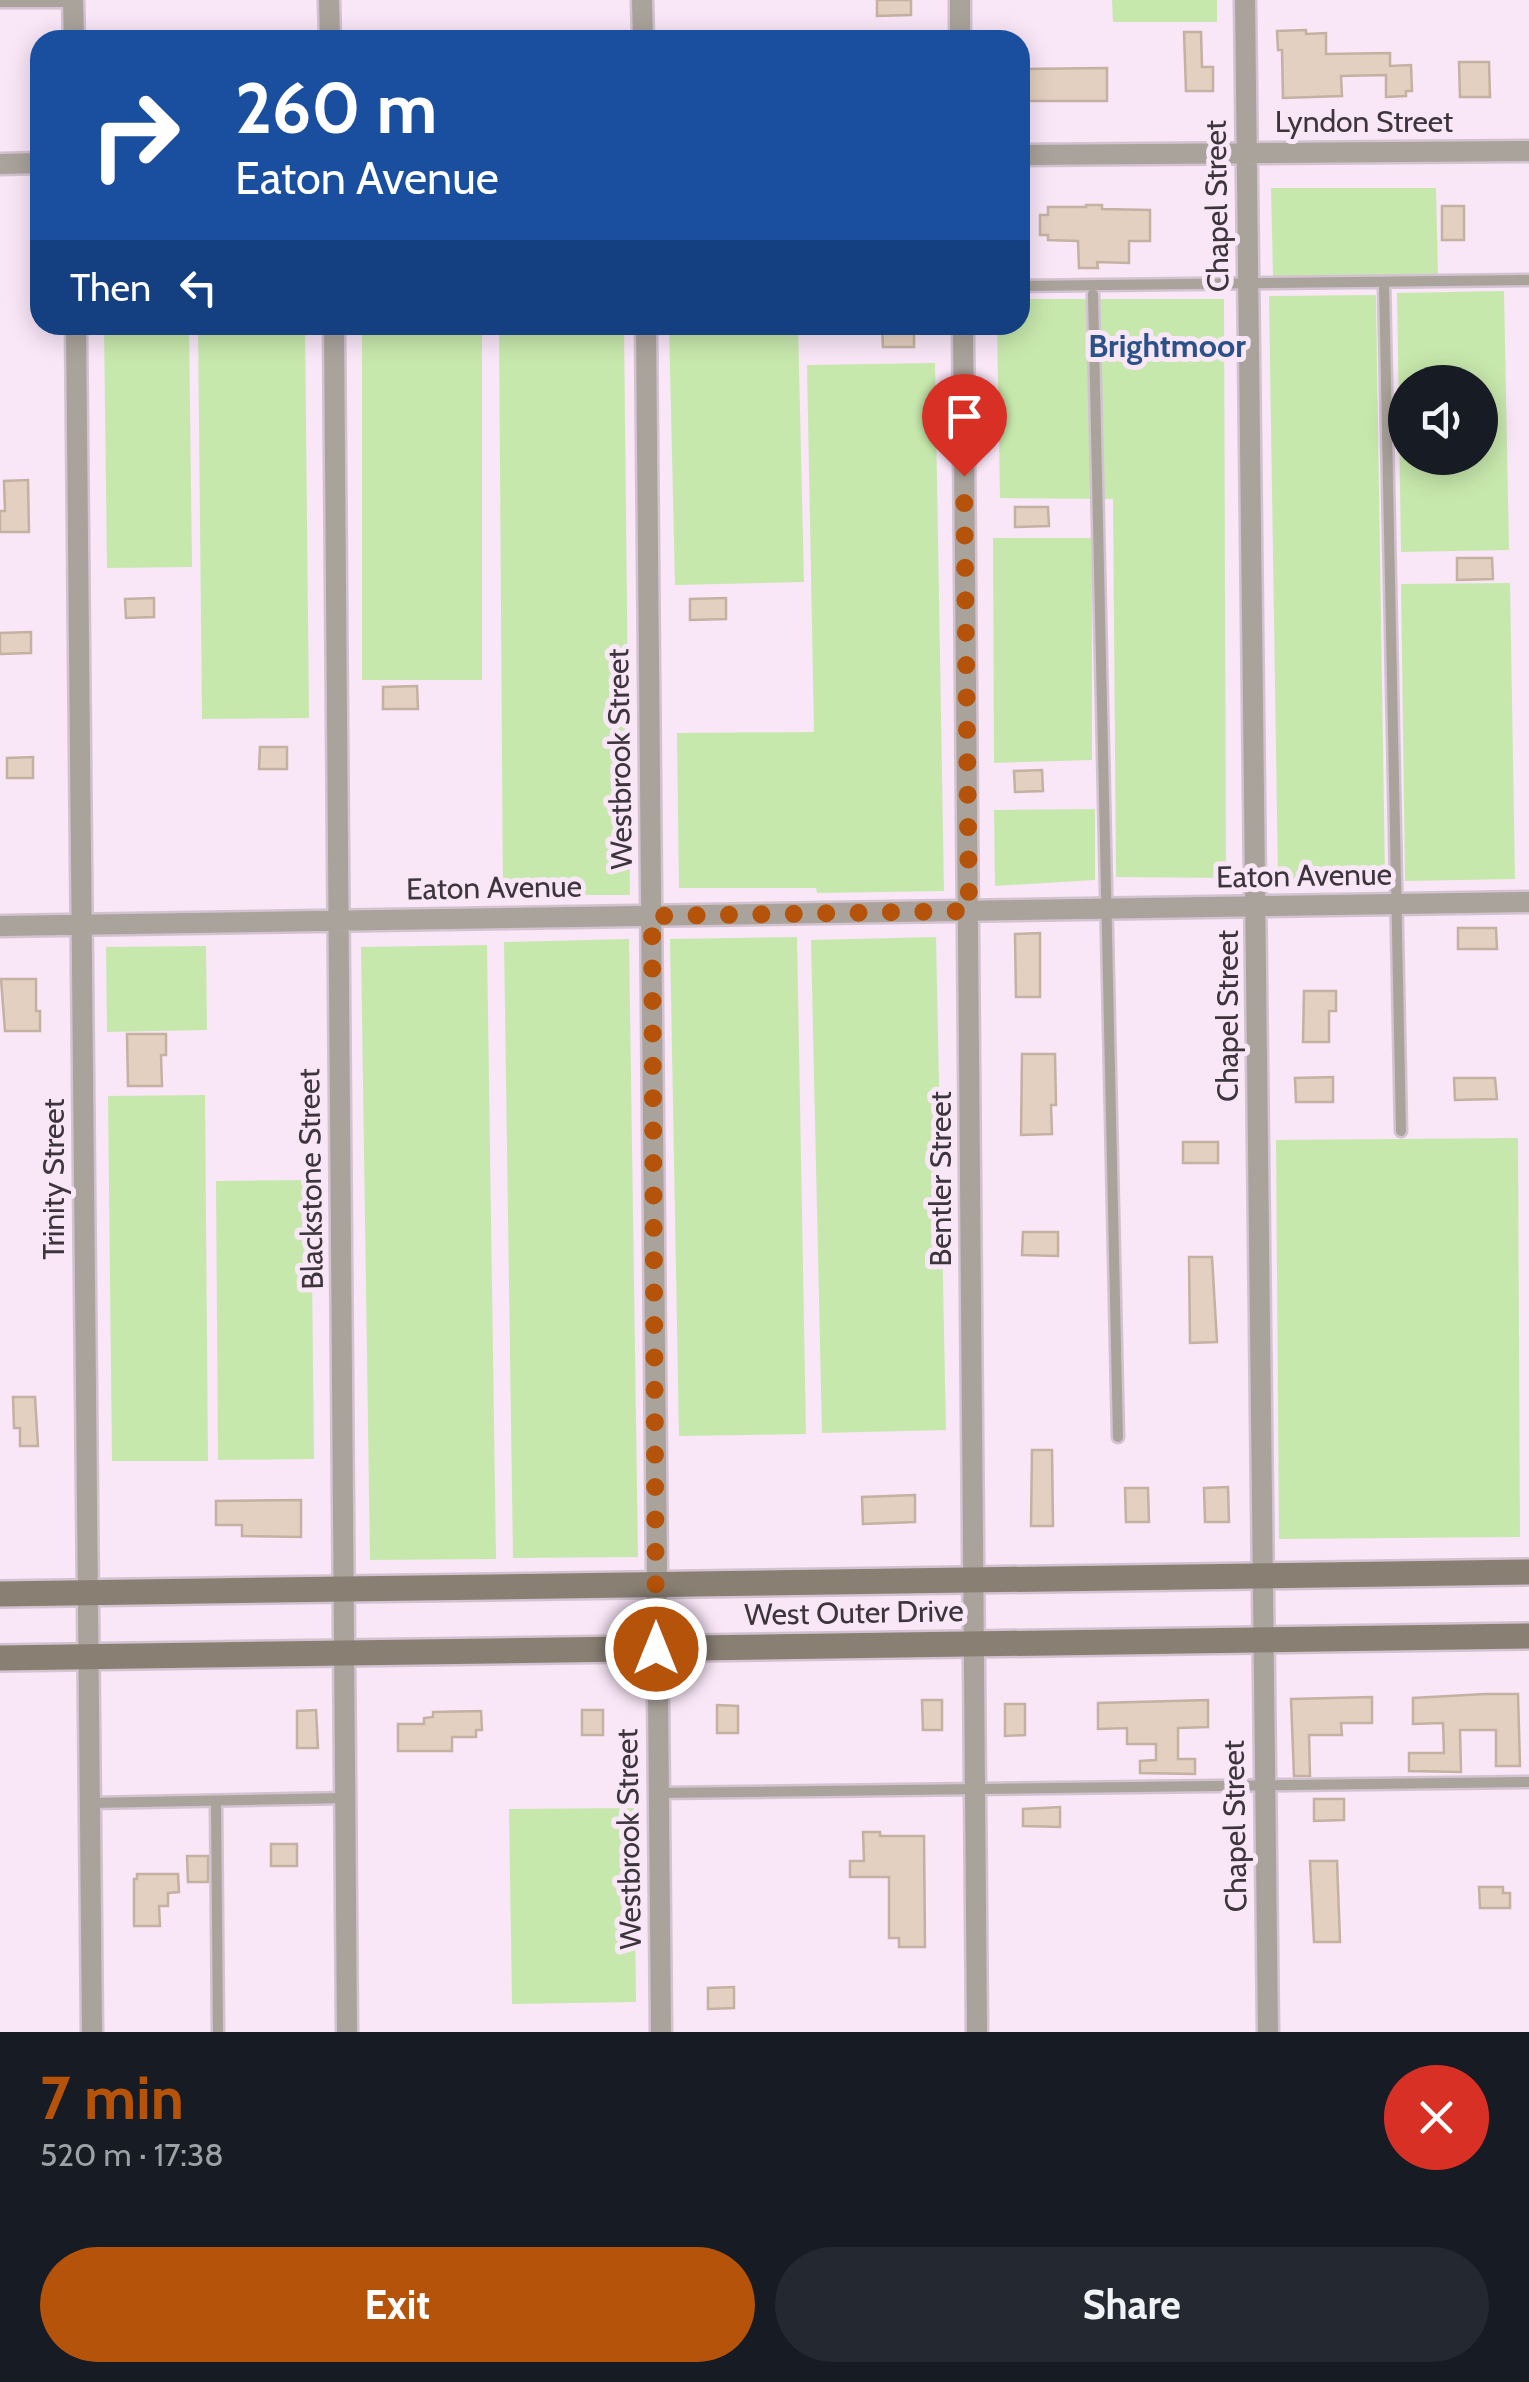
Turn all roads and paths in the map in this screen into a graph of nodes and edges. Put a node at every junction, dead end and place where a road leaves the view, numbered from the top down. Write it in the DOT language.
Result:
graph roads {
  1 [pos="330,0"];
  2 [pos="642,0"];
  3 [pos="960,0"];
  4 [pos="1245,0"];
  5 [pos="73,1"];
  6 [pos="0,2"];
  7 [pos="74,30"];
  8 [pos="330,30"];
  9 [pos="642,30"];
  10 [pos="960,30"];
  11 [pos="1529,151"];
  12 [pos="1246,153"];
  13 [pos="1030,154"];
  14 [pos="30,163"];
  15 [pos="0,164"];
  16 [pos="1529,280"];
  17 [pos="1384,282"];
  18 [pos="1248,284"];
  19 [pos="1030,286"];
  20 [pos="1093,294"];
  21 [pos="76,335"];
  22 [pos="334,335"];
  23 [pos="646,335"];
  24 [pos="963,335"];
  25 [pos="1529,902"];
  26 [pos="1396,904"];
  27 [pos="1257,907"];
  28 [pos="1108,909"];
  29 [pos="969,911"];
  30 [pos="652,916"];
  31 [pos="338,920"];
  32 [pos="83,924"];
  33 [pos="0,926"];
  34 [pos="1400,1132"];
  35 [pos="1118,1437"];
  36 [pos="1529,1572"];
  37 [pos="1262,1574"];
  38 [pos="975,1579"];
  39 [pos="656,1585"];
  40 [pos="346,1587"];
  41 [pos="88,1591"];
  42 [pos="0,1594"];
  43 [pos="1529,1636"];
  44 [pos="1263,1640"];
  45 [pos="975,1644"];
  46 [pos="656,1649"];
  47 [pos="345,1653"];
  48 [pos="90,1657"];
  49 [pos="0,1658"];
  50 [pos="1529,1782"];
  51 [pos="1265,1785"];
  52 [pos="976,1790"];
  53 [pos="658,1793"];
  54 [pos="346,1798"];
  55 [pos="216,1802"];
  56 [pos="90,1804"];
  57 [pos="92,2032"];
  58 [pos="218,2032"];
  59 [pos="347,2032"];
  60 [pos="661,2032"];
  61 [pos="978,2032"];
  62 [pos="1268,2032"];
  1 -- 8 [label="street"];
  2 -- 9 [label="street"];
  3 -- 10 [label="street"];
  4 -- 12 [label="street, Chapel Street"];
  5 -- 6 [label="lane"];
  5 -- 7 [label="street"];
  11 -- 12 [label="street, Lyndon Street"];
  12 -- 13 [label="street, Lyndon Street"];
  12 -- 18 [label="street, Chapel Street"];
  14 -- 15 [label="street"];
  16 -- 17 [label="lane"];
  17 -- 18 [label="lane"];
  17 -- 26 [label="lane"];
  18 -- 19 [label="lane"];
  18 -- 27 [label="street, Chapel Street"];
  20 -- 28 [label="lane"];
  21 -- 32 [label="street, Trinity Street"];
  22 -- 31 [label="street, Blackstone Street"];
  23 -- 30 [label="street, Westbrook Street"];
  24 -- 29 [label="street, Bentler Street"];
  25 -- 26 [label="street, Eaton Avenue"];
  26 -- 27 [label="street, Eaton Avenue"];
  26 -- 34 [label="lane"];
  27 -- 28 [label="street, Eaton Avenue"];
  27 -- 37 [label="street, Chapel Street"];
  28 -- 29 [label="street, Eaton Avenue"];
  28 -- 35 [label="lane"];
  29 -- 30 [label="street, Eaton Avenue"];
  29 -- 38 [label="street, Bentler Street"];
  30 -- 31 [label="street, Eaton Avenue"];
  30 -- 39 [label="street, Westbrook Street"];
  31 -- 32 [label="street, Eaton Avenue"];
  31 -- 40 [label="street, Blackstone Street"];
  32 -- 33 [label="street, Eaton Avenue"];
  32 -- 41 [label="street, Trinity Street"];
  36 -- 37 [label="main road, West Outer Drive"];
  37 -- 38 [label="main road, West Outer Drive"];
  37 -- 44 [label="street, Chapel Street"];
  38 -- 39 [label="main road, West Outer Drive"];
  38 -- 45 [label="street, Bentler Street"];
  39 -- 40 [label="main road, West Outer Drive"];
  39 -- 46 [label="street, Westbrook Street"];
  40 -- 41 [label="main road, West Outer Drive"];
  40 -- 47 [label="street, Blackstone Street"];
  41 -- 42 [label="main road, West Outer Drive"];
  41 -- 48 [label="street, Trinity Street"];
  43 -- 44 [label="main road, West Outer Drive"];
  44 -- 45 [label="main road, West Outer Drive"];
  44 -- 51 [label="street, Chapel Street"];
  45 -- 46 [label="main road, West Outer Drive"];
  45 -- 52 [label="street, Bentler Street"];
  46 -- 47 [label="main road, West Outer Drive"];
  46 -- 53 [label="street, Westbrook Street"];
  47 -- 48 [label="main road, West Outer Drive"];
  47 -- 54 [label="street, Blackstone Street"];
  48 -- 49 [label="main road, West Outer Drive"];
  48 -- 56 [label="street, Trinity Street"];
  50 -- 51 [label="lane"];
  51 -- 52 [label="lane"];
  51 -- 62 [label="street, Chapel Street"];
  52 -- 53 [label="lane"];
  52 -- 61 [label="street, Bentler Street"];
  53 -- 60 [label="street, Westbrook Street"];
  54 -- 55 [label="lane"];
  54 -- 59 [label="street, Blackstone Street"];
  55 -- 56 [label="lane"];
  55 -- 58 [label="lane"];
  56 -- 57 [label="street, Trinity Street"];
}
